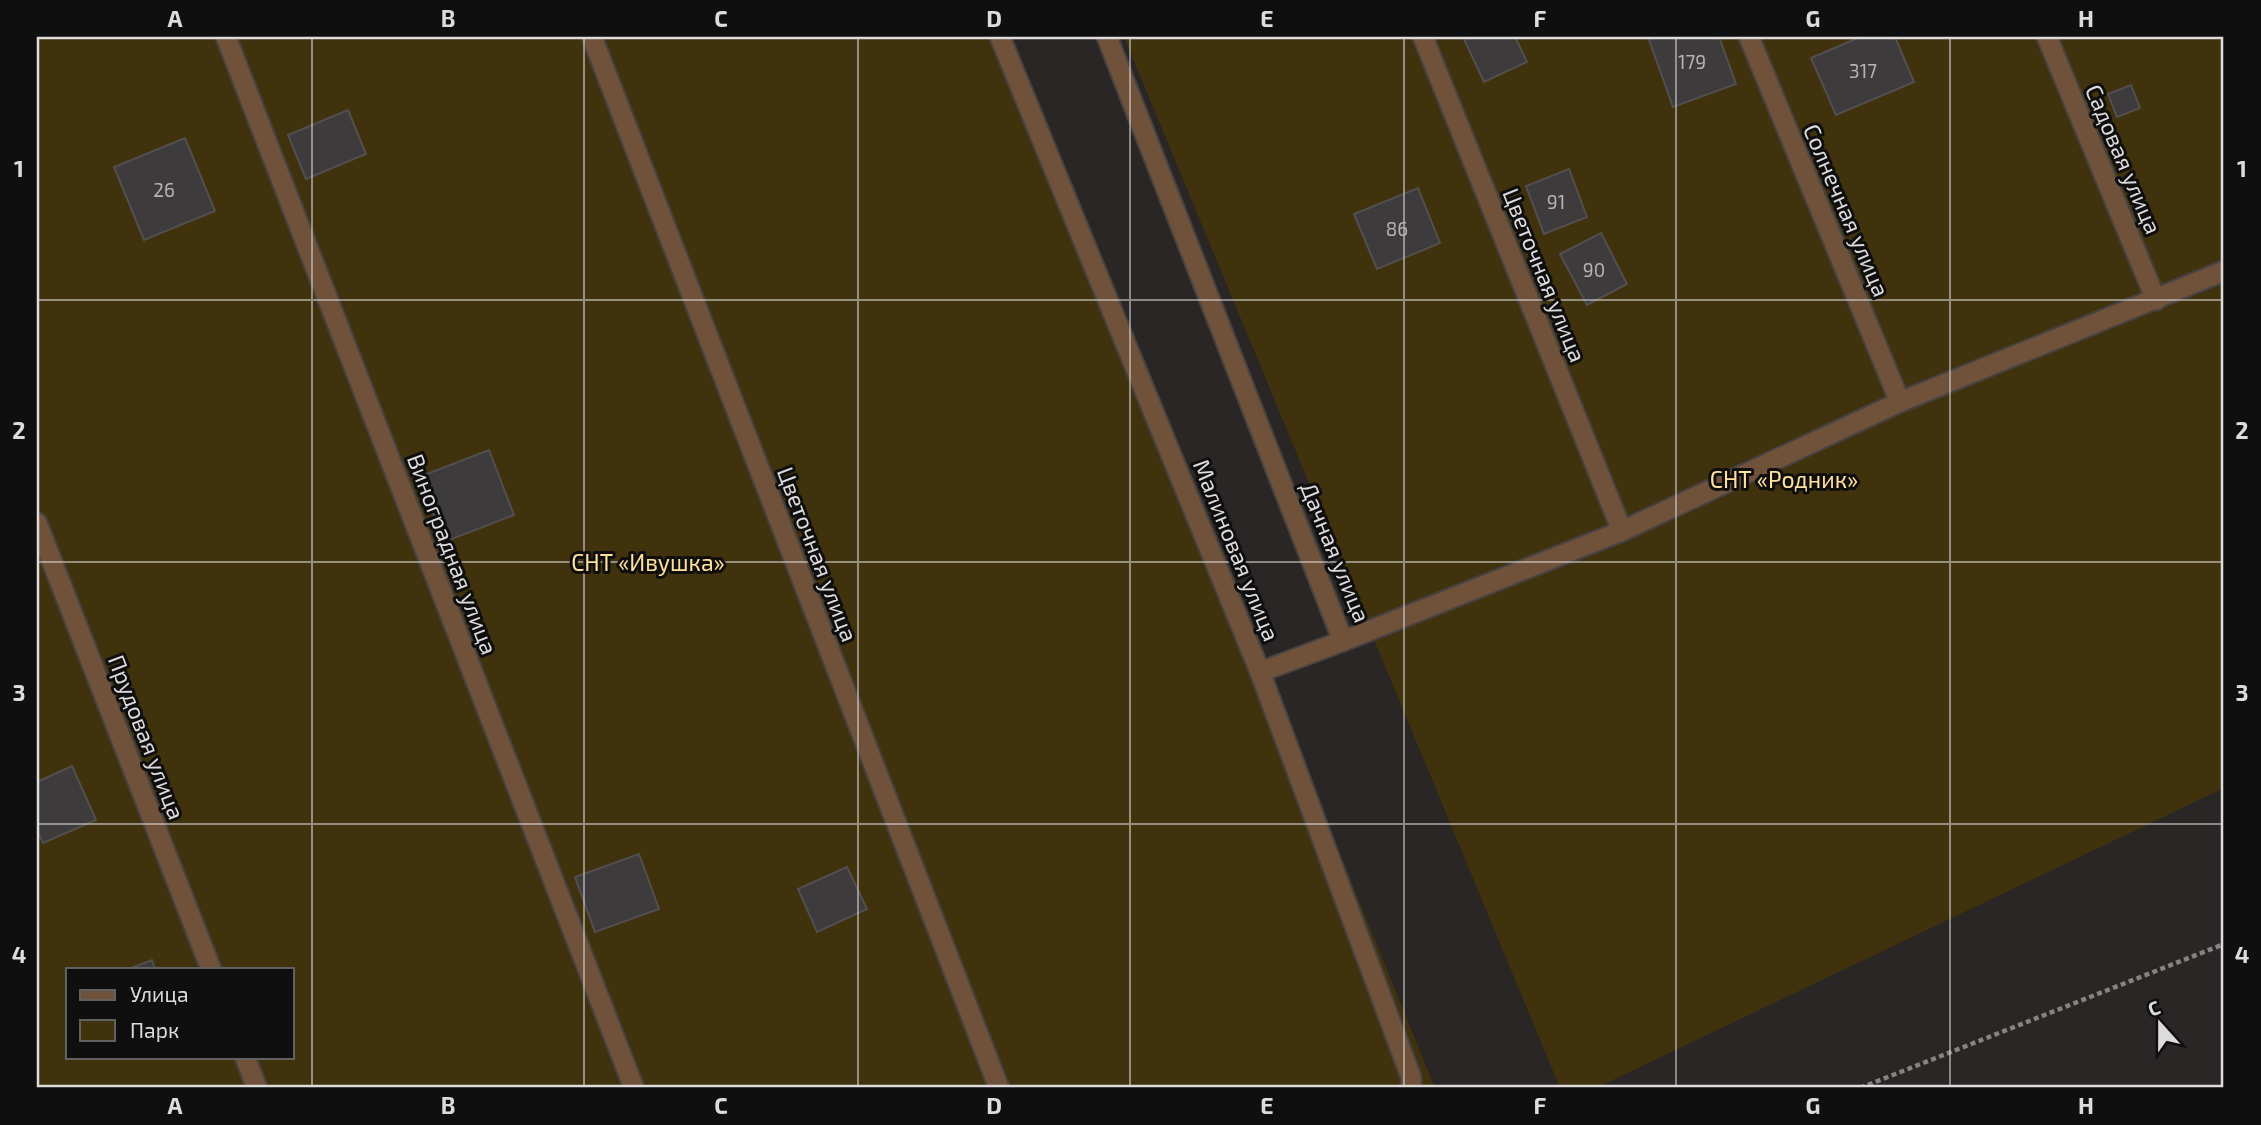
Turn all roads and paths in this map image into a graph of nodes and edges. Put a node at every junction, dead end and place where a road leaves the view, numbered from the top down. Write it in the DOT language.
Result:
graph roads {
  1 [pos="226,37"];
  2 [pos="592,37"];
  3 [pos="1000,37"];
  4 [pos="1107,37"];
  5 [pos="1423,37"];
  6 [pos="1749,37"];
  7 [pos="2047,37"];
  8 [pos="2224,271"];
  9 [pos="2156,300"];
  10 [pos="1900,402"];
  11 [pos="37,523"];
  12 [pos="1622,531"];
  13 [pos="1343,641"];
  14 [pos="1260,672"];
  15 [pos="2224,944"];
  16 [pos="211,968"];
  17 [pos="245,1058"];
  18 [pos="257,1088"];
  19 [pos="634,1088"];
  20 [pos="999,1088"];
  21 [pos="1411,1088"];
  22 [pos="1860,1088"];
  1 -- 19 [label="street, Виноградная улица"];
  2 -- 20 [label="street, Цветочная улица"];
  3 -- 14 [label="street, Малиновая улица"];
  4 -- 13 [label="street, Дачная улица"];
  5 -- 12 [label="street, Цветочная улица"];
  6 -- 10 [label="street, Солнечная улица"];
  7 -- 9 [label="street, Садовая улица"];
  8 -- 9 [label="street, Дачная улица"];
  9 -- 10 [label="street, Дачная улица"];
  10 -- 12 [label="street, Дачная улица"];
  11 -- 16 [label="street, Прудовая улица"];
  12 -- 13 [label="street, Дачная улица"];
  13 -- 14 [label="street"];
  14 -- 21 [label="street, Малиновая улица"];
  15 -- 22 [label="path"];
  17 -- 18 [label="street"];
}
